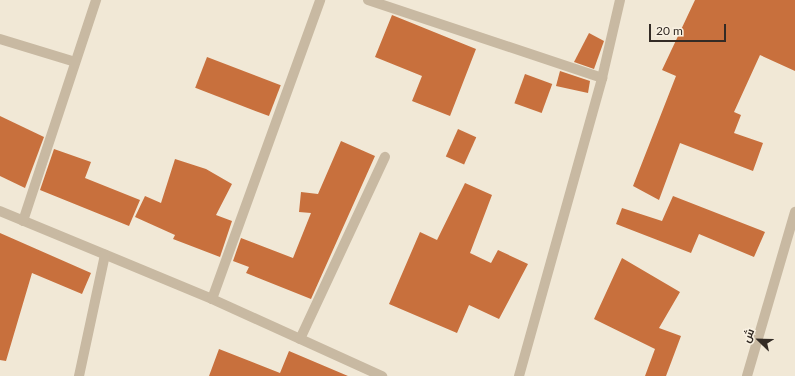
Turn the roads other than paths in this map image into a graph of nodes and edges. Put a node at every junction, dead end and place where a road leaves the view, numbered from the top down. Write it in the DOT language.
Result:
graph roads {
  1 [pos="96,0"];
  2 [pos="320,0"];
  3 [pos="368,0"];
  4 [pos="620,0"];
  5 [pos="0,39"];
  6 [pos="75,62"];
  7 [pos="602,78"];
  8 [pos="384,157"];
  9 [pos="0,211"];
  10 [pos="795,212"];
  11 [pos="23,221"];
  12 [pos="105,255"];
  13 [pos="212,299"];
  14 [pos="300,339"];
  15 [pos="79,376"];
  16 [pos="382,376"];
  17 [pos="519,376"];
  18 [pos="747,376"];
  1 -- 6 [label="street"];
  2 -- 13 [label="street"];
  3 -- 7 [label="street"];
  4 -- 7 [label="street"];
  5 -- 6 [label="street"];
  6 -- 11 [label="street"];
  7 -- 17 [label="street"];
  8 -- 14 [label="street"];
  9 -- 11 [label="street"];
  10 -- 18 [label="street"];
  11 -- 12 [label="street"];
  12 -- 13 [label="street"];
  12 -- 15 [label="street"];
  13 -- 14 [label="street"];
  14 -- 16 [label="street"];
}
